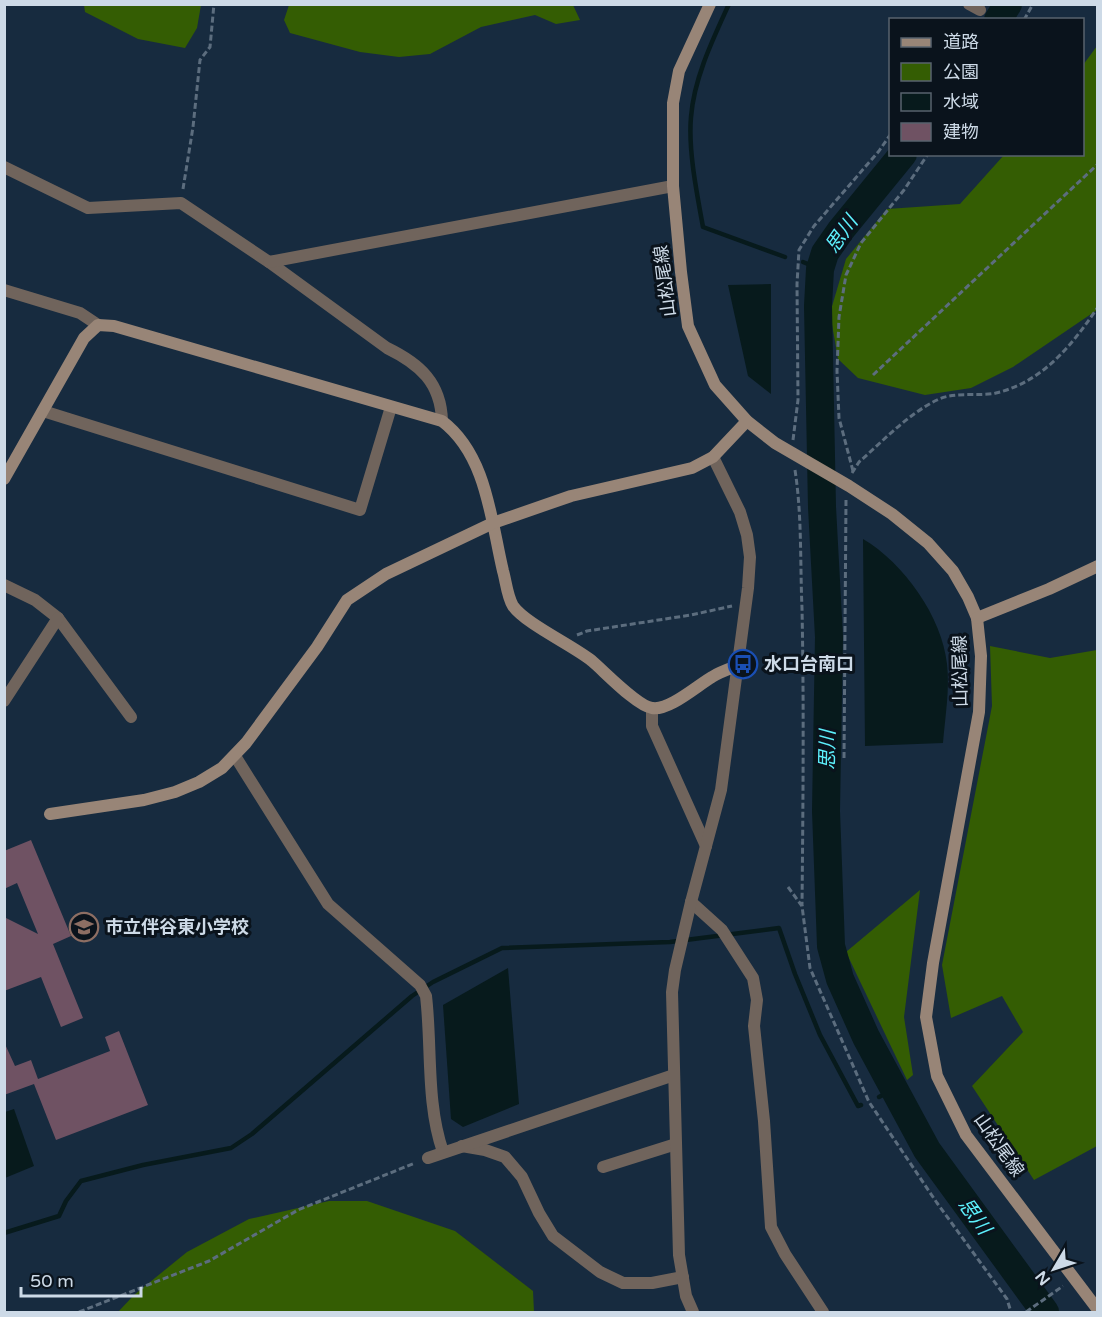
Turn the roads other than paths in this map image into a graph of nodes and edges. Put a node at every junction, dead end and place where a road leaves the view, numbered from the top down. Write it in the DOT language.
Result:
graph roads {
  1 [pos="710,4"];
  2 [pos="4,167"];
  3 [pos="673,186"];
  4 [pos="269,262"];
  5 [pos="4,290"];
  6 [pos="98,325"];
  7 [pos="391,407"];
  8 [pos="43,411"];
  9 [pos="442,421"];
  10 [pos="747,421"];
  11 [pos="713,457"];
  12 [pos="4,479"];
  13 [pos="493,523"];
  14 [pos="1098,566"];
  15 [pos="4,585"];
  16 [pos="58,618"];
  17 [pos="977,618"];
  18 [pos="737,666"];
  19 [pos="4,701"];
  20 [pos="652,708"];
  21 [pos="131,717"];
  22 [pos="235,756"];
  23 [pos="50,814"];
  24 [pos="706,846"];
  25 [pos="691,902"];
  26 [pos="674,1075"];
  27 [pos="676,1144"];
  28 [pos="462,1146"];
  29 [pos="443,1152"];
  30 [pos="428,1158"];
  31 [pos="603,1167"];
  32 [pos="683,1277"];
  33 [pos="1098,1311"];
  34 [pos="693,1312"];
  35 [pos="823,1312"];
  1 -- 3 [label="street, 山松尾線"];
  2 -- 4 [label="street"];
  3 -- 4 [label="street"];
  3 -- 10 [label="street, 山松尾線"];
  4 -- 9 [label="street"];
  5 -- 6 [label="street"];
  6 -- 7 [label="street"];
  6 -- 8 [label="street"];
  7 -- 8 [label="street"];
  7 -- 9 [label="street"];
  8 -- 12 [label="street"];
  9 -- 13 [label="street"];
  10 -- 11 [label="street"];
  10 -- 17 [label="street, 山松尾線"];
  11 -- 13 [label="street"];
  11 -- 18 [label="street"];
  13 -- 20 [label="street"];
  13 -- 22 [label="street"];
  14 -- 17 [label="street"];
  15 -- 16 [label="street"];
  16 -- 19 [label="street"];
  16 -- 21 [label="street"];
  17 -- 33 [label="street, 山松尾線"];
  18 -- 20 [label="street"];
  18 -- 24 [label="street"];
  20 -- 24 [label="street"];
  22 -- 23 [label="street"];
  22 -- 29 [label="street"];
  24 -- 25 [label="street"];
  25 -- 26 [label="street"];
  25 -- 35 [label="street"];
  26 -- 27 [label="street"];
  26 -- 28 [label="street"];
  27 -- 31 [label="street"];
  27 -- 32 [label="street"];
  28 -- 29 [label="street"];
  28 -- 32 [label="street"];
  29 -- 30 [label="street"];
  32 -- 34 [label="street"];
}
